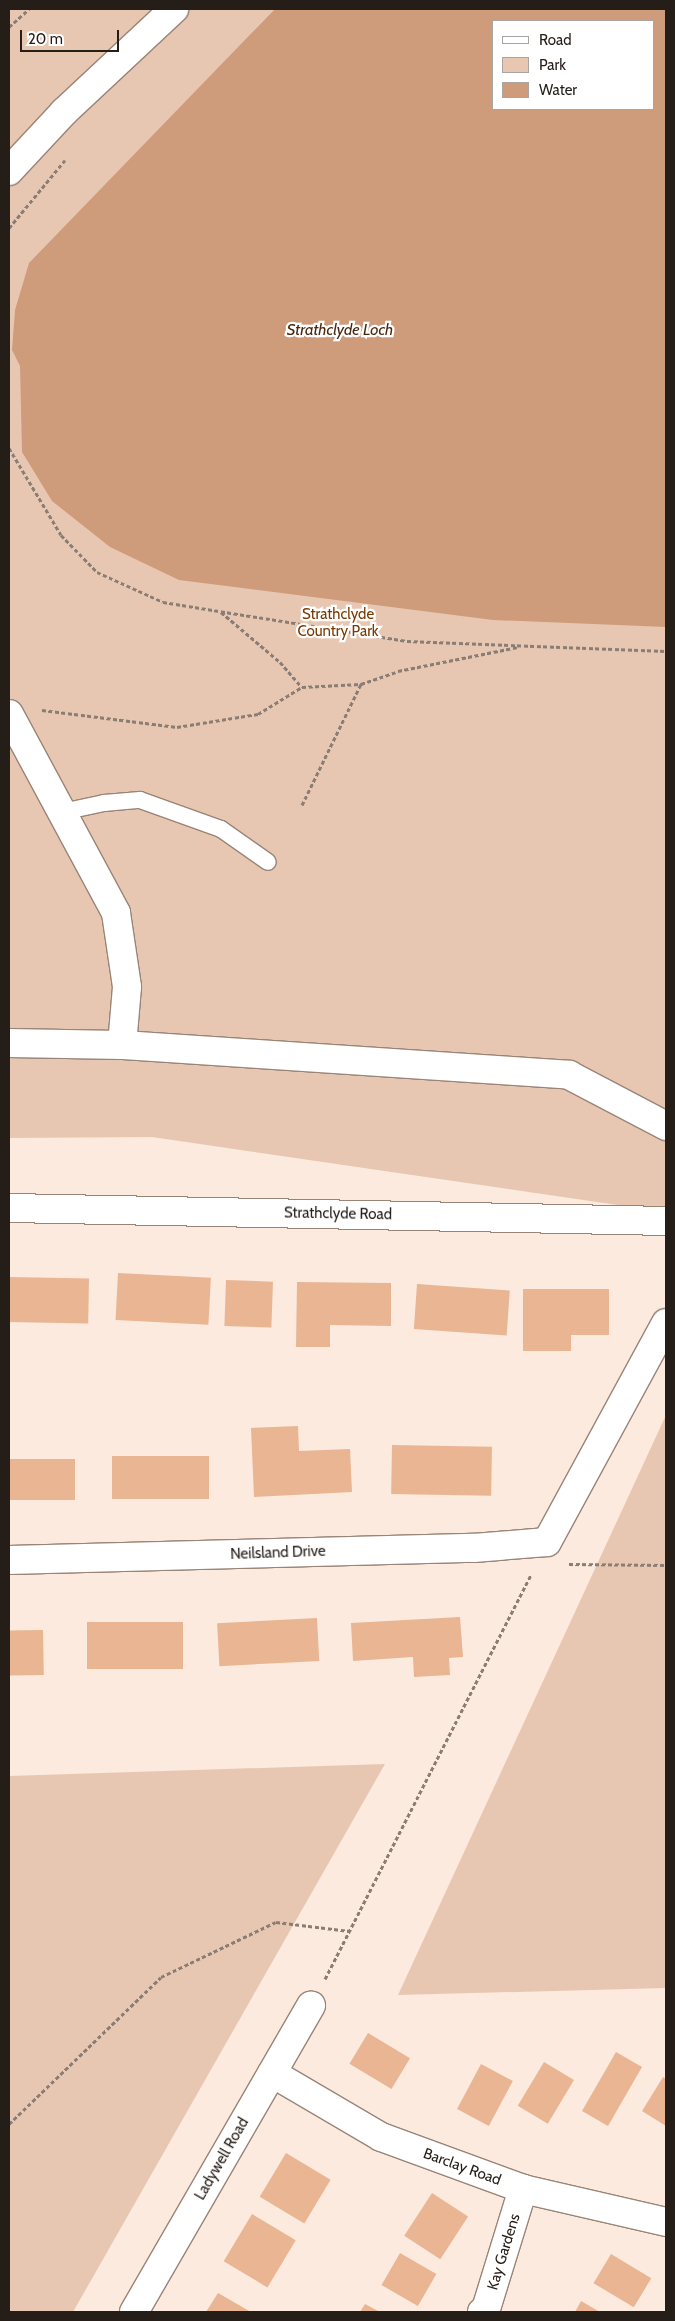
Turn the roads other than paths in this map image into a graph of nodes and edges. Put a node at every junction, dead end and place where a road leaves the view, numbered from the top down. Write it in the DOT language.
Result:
graph roads {
  1 [pos="174,9"];
  2 [pos="9,171"];
  3 [pos="20,712"];
  4 [pos="62,812"];
  5 [pos="268,862"];
  6 [pos="9,1043"];
  7 [pos="122,1046"];
  8 [pos="666,1126"];
  9 [pos="9,1208"];
  10 [pos="666,1221"];
  11 [pos="666,1323"];
  12 [pos="9,1560"];
  13 [pos="311,2006"];
  14 [pos="272,2073"];
  15 [pos="523,2190"];
  16 [pos="666,2222"];
  17 [pos="134,2312"];
  18 [pos="482,2312"];
  1 -- 2 [label="street"];
  3 -- 4 [label="street"];
  4 -- 5 [label="lane"];
  4 -- 7 [label="street"];
  6 -- 7 [label="street"];
  7 -- 8 [label="street"];
  9 -- 10 [label="street, Strathclyde Road"];
  11 -- 12 [label="street, Neilsland Drive"];
  13 -- 14 [label="street, Ladywell Road"];
  14 -- 15 [label="street, Barclay Road"];
  14 -- 17 [label="street, Ladywell Road"];
  15 -- 16 [label="street, Barclay Road"];
  15 -- 18 [label="street, Kay Gardens"];
}
